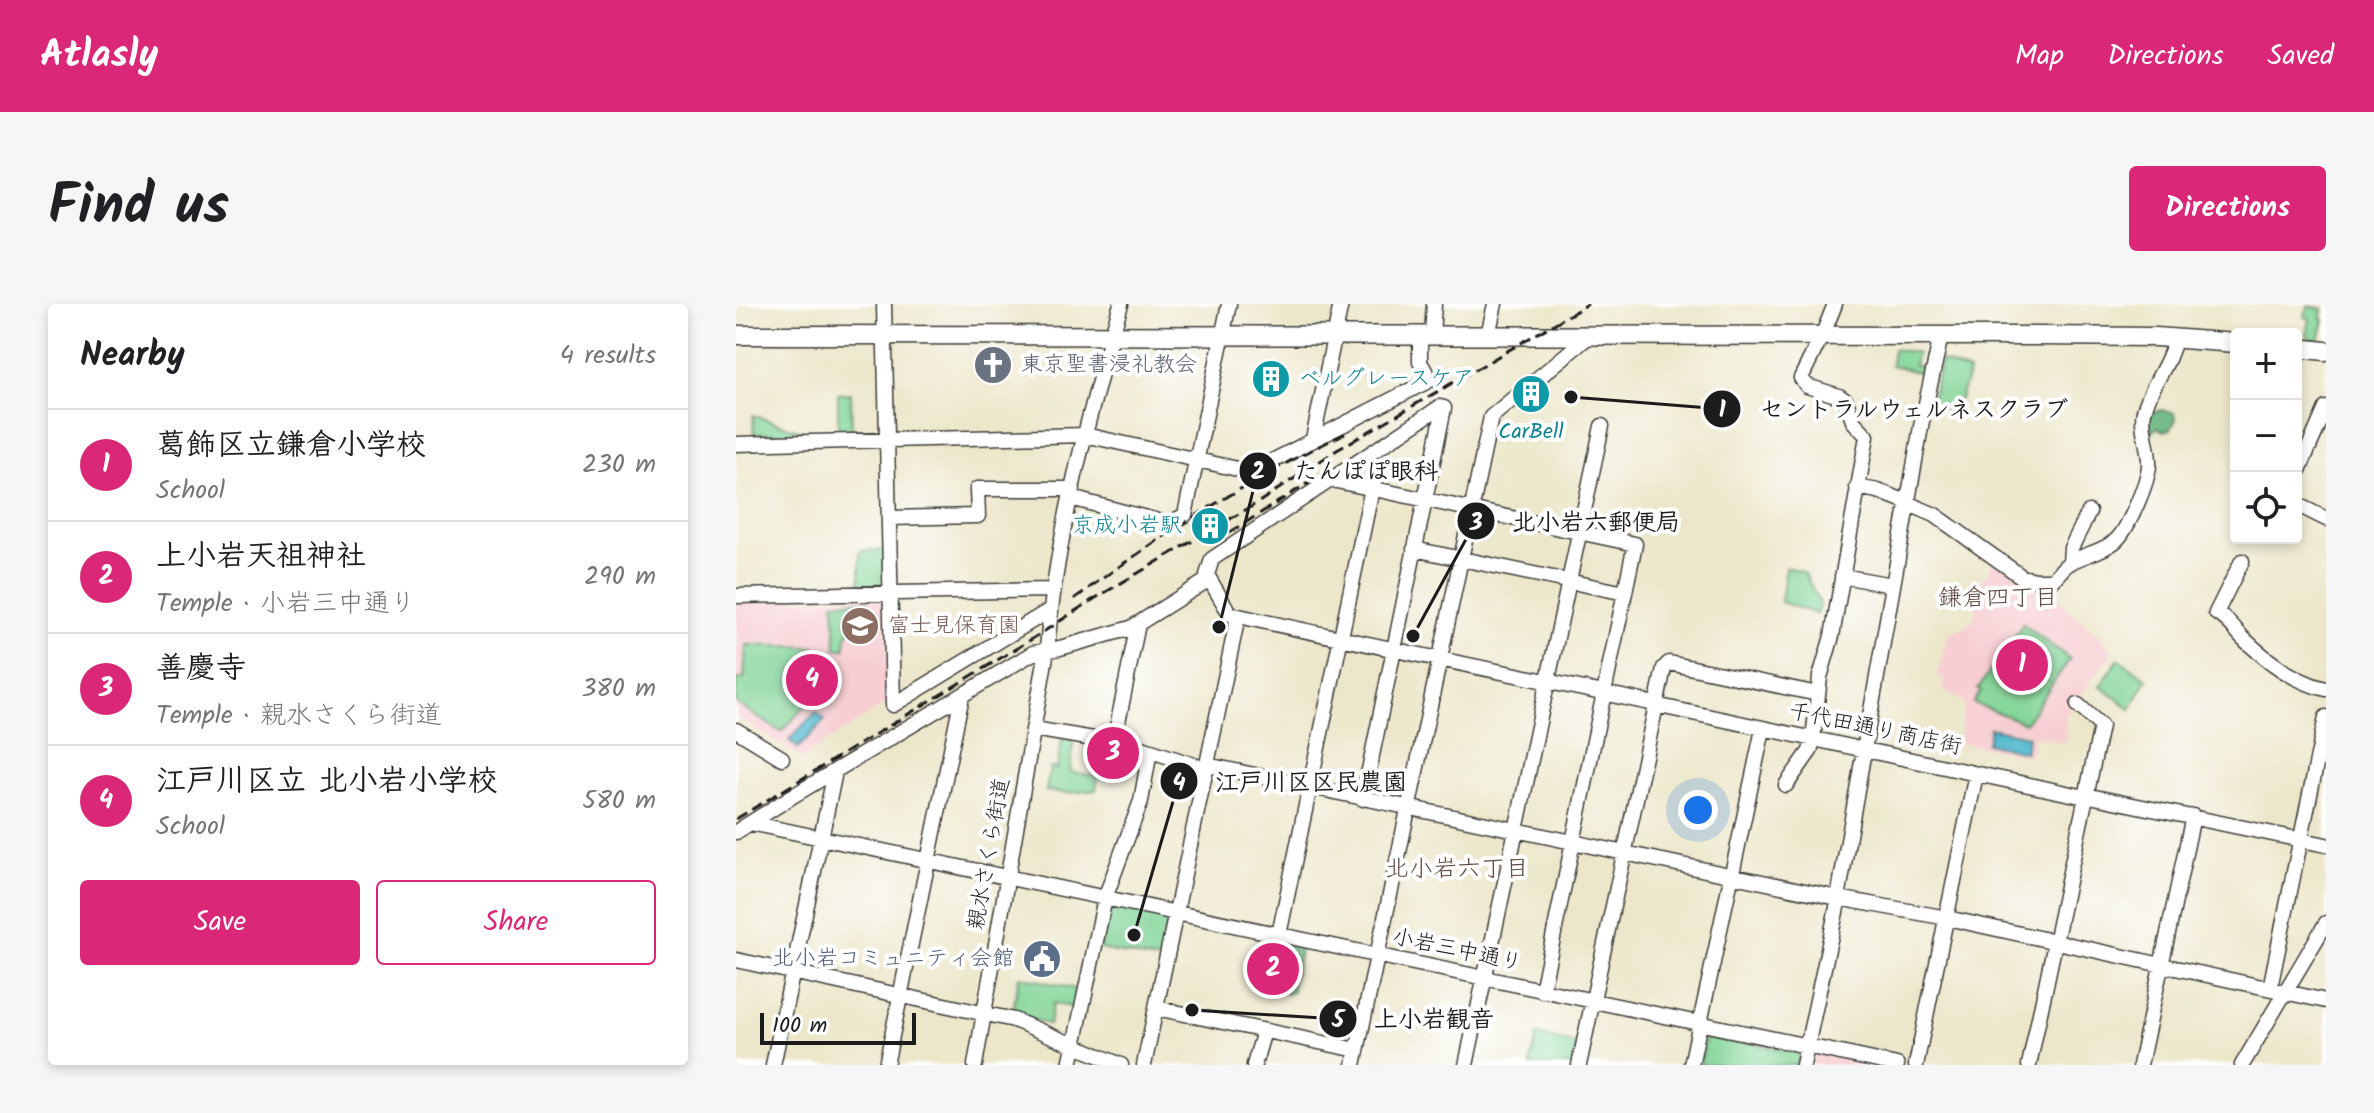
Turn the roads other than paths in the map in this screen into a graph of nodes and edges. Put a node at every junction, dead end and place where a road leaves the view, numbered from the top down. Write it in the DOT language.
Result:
graph roads {
  1 [pos="884,304"];
  2 [pos="1121,304"];
  3 [pos="1229,304"];
  4 [pos="1341,304"];
  5 [pos="1434,304"];
  6 [pos="1495,304"];
  7 [pos="1835,304"];
  8 [pos="736,335"];
  9 [pos="885,335"];
  10 [pos="1112,335"];
  11 [pos="1223,335"];
  12 [pos="1333,335"];
  13 [pos="1426,335"];
  14 [pos="1488,335"];
  15 [pos="1589,336"];
  16 [pos="1822,336"];
  17 [pos="1941,336"];
  18 [pos="2175,338"];
  19 [pos="2230,343"];
  20 [pos="2302,349"];
  21 [pos="2326,351"];
  22 [pos="2326,408"];
  23 [pos="1602,426"];
  24 [pos="1085,435"];
  25 [pos="1313,439"];
  26 [pos="887,440"];
  27 [pos="736,444"];
  28 [pos="1197,460"];
  29 [pos="2298,472"];
  30 [pos="1332,480"];
  31 [pos="1857,487"];
  32 [pos="1372,488"];
  33 [pos="1072,493"];
  34 [pos="1425,499"];
  35 [pos="1907,502"];
  36 [pos="2302,507"];
  37 [pos="1471,509"];
  38 [pos="2089,512"];
  39 [pos="889,518"];
  40 [pos="2326,519"];
  41 [pos="1579,532"];
  42 [pos="1414,549"];
  43 [pos="1461,557"];
  44 [pos="2242,561"];
  45 [pos="2070,563"];
  46 [pos="1842,576"];
  47 [pos="1208,580"];
  48 [pos="1569,580"];
  49 [pos="1892,585"];
  50 [pos="1052,590"];
  51 [pos="890,593"];
  52 [pos="1625,593"];
  53 [pos="736,596"];
  54 [pos="1050,610"];
  55 [pos="1238,616"];
  56 [pos="1138,624"];
  57 [pos="1341,637"];
  58 [pos="1393,648"];
  59 [pos="1047,650"];
  60 [pos="1439,658"];
  61 [pos="1548,681"];
  62 [pos="2326,689"];
  63 [pos="1604,693"];
  64 [pos="1818,694"];
  65 [pos="962,696"];
  66 [pos="1655,705"];
  67 [pos="2078,705"];
  68 [pos="2326,717"];
  69 [pos="1033,729"];
  70 [pos="1763,729"];
  71 [pos="736,730"];
  72 [pos="1813,740"];
  73 [pos="1114,742"];
  74 [pos="1863,749"];
  75 [pos="1150,751"];
  76 [pos="782,758"];
  77 [pos="1207,767"];
  78 [pos="835,772"];
  79 [pos="1976,774"];
  80 [pos="1786,785"];
  81 [pos="1310,787"];
  82 [pos="2085,796"];
  83 [pos="1363,799"];
  84 [pos="1408,808"];
  85 [pos="2193,816"];
  86 [pos="750,823"];
  87 [pos="1516,830"];
  88 [pos="736,832"];
  89 [pos="821,839"];
  90 [pos="2300,839"];
  91 [pos="1573,843"];
  92 [pos="2326,845"];
  93 [pos="1624,853"];
  94 [pos="929,861"];
  95 [pos="1731,875"];
  96 [pos="1008,877"];
  97 [pos="1105,898"];
  98 [pos="1838,898"];
  99 [pos="1176,913"];
  100 [pos="1947,918"];
  101 [pos="2326,923"];
  102 [pos="1279,935"];
  103 [pos="2055,942"];
  104 [pos="1377,956"];
  105 [pos="736,960"];
  106 [pos="2161,965"];
  107 [pos="792,972"];
  108 [pos="1485,979"];
  109 [pos="2270,988"];
  110 [pos="1542,991"];
  111 [pos="2285,992"];
  112 [pos="901,994"];
  113 [pos="2326,1001"];
  114 [pos="1592,1002"];
  115 [pos="1156,1008"];
  116 [pos="985,1012"];
  117 [pos="1700,1024"];
  118 [pos="1264,1031"];
  119 [pos="1074,1045"];
  120 [pos="1807,1046"];
  121 [pos="1356,1058"];
  122 [pos="773,1065"];
  123 [pos="886,1065"];
  124 [pos="975,1065"];
  125 [pos="1070,1065"];
  126 [pos="1121,1065"];
  127 [pos="1144,1065"];
  128 [pos="1254,1065"];
  129 [pos="1466,1065"];
  130 [pos="1579,1065"];
  131 [pos="1691,1065"];
  132 [pos="1803,1065"];
  133 [pos="1897,1065"];
  134 [pos="1916,1065"];
  135 [pos="2029,1065"];
  136 [pos="2140,1065"];
  137 [pos="2242,1065"];
  1 -- 9 [label="street"];
  2 -- 10 [label="street, 親水さくら街道"];
  3 -- 11 [label="street"];
  4 -- 12 [label="street"];
  5 -- 13 [label="street"];
  6 -- 14 [label="street"];
  7 -- 16 [label="street"];
  8 -- 9 [label="main road"];
  9 -- 10 [label="main road"];
  9 -- 26 [label="street"];
  10 -- 11 [label="main road"];
  10 -- 24 [label="street, 親水さくら街道"];
  11 -- 12 [label="main road"];
  11 -- 28 [label="street"];
  12 -- 13 [label="main road"];
  12 -- 25 [label="street"];
  13 -- 14 [label="main road"];
  13 -- 25 [label="street"];
  14 -- 15 [label="main road"];
  15 -- 16 [label="main road"];
  15 -- 37 [label="street"];
  16 -- 17 [label="main road"];
  16 -- 31 [label="street"];
  17 -- 18 [label="main road"];
  17 -- 35 [label="street"];
  18 -- 19 [label="main road"];
  18 -- 45 [label="street"];
  20 -- 21 [label="main road"];
  22 -- 29 [label="street"];
  23 -- 41 [label="street"];
  24 -- 26 [label="street"];
  24 -- 28 [label="street"];
  24 -- 33 [label="street, 親水さくら街道"];
  25 -- 28 [label="street"];
  26 -- 27 [label="street"];
  26 -- 39 [label="street"];
  28 -- 33 [label="street"];
  30 -- 32 [label="street"];
  30 -- 34 [label="street"];
  30 -- 47 [label="street"];
  31 -- 35 [label="street"];
  31 -- 46 [label="street"];
  32 -- 34 [label="street"];
  32 -- 57 [label="street"];
  33 -- 39 [label="street"];
  33 -- 50 [label="street, 親水さくら街道"];
  34 -- 37 [label="street"];
  34 -- 42 [label="street"];
  35 -- 45 [label="street"];
  35 -- 49 [label="street"];
  36 -- 40 [label="street"];
  37 -- 41 [label="street"];
  37 -- 43 [label="street"];
  38 -- 45 [label="street"];
  39 -- 51 [label="street"];
  41 -- 48 [label="street"];
  41 -- 52 [label="street"];
  42 -- 43 [label="street"];
  42 -- 58 [label="street"];
  43 -- 48 [label="street"];
  43 -- 60 [label="street"];
  44 -- 62 [label="street"];
  46 -- 49 [label="street"];
  46 -- 64 [label="street"];
  47 -- 55 [label="street"];
  47 -- 56 [label="street"];
  48 -- 52 [label="street"];
  48 -- 61 [label="street"];
  49 -- 74 [label="street"];
  50 -- 51 [label="street"];
  50 -- 54 [label="street, 親水さくら街道"];
  51 -- 53 [label="street"];
  51 -- 54 [label="street"];
  52 -- 63 [label="street"];
  54 -- 59 [label="street, 親水さくら街道"];
  55 -- 57 [label="street, 千代田通り商店街"];
  55 -- 77 [label="street"];
  56 -- 59 [label="street"];
  56 -- 73 [label="street"];
  57 -- 58 [label="street, 千代田通り商店街"];
  57 -- 81 [label="street"];
  58 -- 60 [label="street, 千代田通り商店街"];
  58 -- 83 [label="street"];
  59 -- 65 [label="street"];
  59 -- 69 [label="street, 親水さくら街道"];
  60 -- 61 [label="street, 千代田通り商店街"];
  60 -- 84 [label="street"];
  61 -- 63 [label="street, 千代田通り商店街"];
  61 -- 87 [label="street"];
  63 -- 66 [label="street, 千代田通り商店街"];
  63 -- 91 [label="street"];
  64 -- 66 [label="street"];
  64 -- 72 [label="street"];
  65 -- 78 [label="street"];
  65 -- 94 [label="street"];
  66 -- 70 [label="street, 千代田通り商店街"];
  66 -- 93 [label="street"];
  67 -- 82 [label="street"];
  68 -- 90 [label="street"];
  69 -- 73 [label="street"];
  69 -- 96 [label="street, 親水さくら街道"];
  70 -- 72 [label="street, 千代田通り商店街"];
  70 -- 95 [label="street"];
  71 -- 76 [label="street"];
  72 -- 74 [label="street, 千代田通り商店街"];
  72 -- 80 [label="street"];
  73 -- 75 [label="street"];
  74 -- 79 [label="street, 千代田通り商店街"];
  74 -- 98 [label="street"];
  75 -- 77 [label="street"];
  75 -- 97 [label="street"];
  77 -- 81 [label="street"];
  77 -- 99 [label="street"];
  78 -- 86 [label="street"];
  78 -- 89 [label="street"];
  79 -- 82 [label="street, 千代田通り商店街"];
  79 -- 100 [label="street"];
  81 -- 83 [label="street"];
  81 -- 102 [label="street"];
  82 -- 85 [label="street, 千代田通り商店街"];
  82 -- 103 [label="street"];
  83 -- 84 [label="street"];
  84 -- 87 [label="street"];
  84 -- 104 [label="street"];
  85 -- 90 [label="street, 千代田通り商店街"];
  85 -- 106 [label="street"];
  86 -- 88 [label="street"];
  86 -- 89 [label="street, 小岩三中通り"];
  87 -- 91 [label="street"];
  87 -- 108 [label="street"];
  89 -- 94 [label="street, 小岩三中通り"];
  89 -- 107 [label="street"];
  90 -- 92 [label="street, 千代田通り商店街"];
  90 -- 109 [label="street"];
  91 -- 93 [label="street"];
  91 -- 110 [label="street"];
  93 -- 95 [label="street"];
  93 -- 114 [label="street"];
  94 -- 96 [label="street, 小岩三中通り"];
  94 -- 112 [label="street"];
  95 -- 98 [label="street"];
  95 -- 117 [label="street"];
  96 -- 97 [label="street, 小岩三中通り"];
  96 -- 116 [label="street, 親水さくら街道"];
  97 -- 99 [label="street, 小岩三中通り"];
  97 -- 119 [label="street"];
  98 -- 100 [label="street"];
  98 -- 120 [label="street"];
  99 -- 102 [label="street, 小岩三中通り"];
  99 -- 115 [label="street"];
  100 -- 103 [label="street"];
  100 -- 134 [label="street"];
  101 -- 111 [label="street"];
  102 -- 104 [label="street, 小岩三中通り"];
  103 -- 106 [label="street"];
  103 -- 135 [label="street"];
  104 -- 108 [label="street, 小岩三中通り"];
  104 -- 121 [label="street"];
  105 -- 107 [label="street"];
  106 -- 109 [label="street"];
  106 -- 136 [label="street"];
  107 -- 112 [label="street"];
  107 -- 122 [label="street"];
  108 -- 110 [label="street, 小岩三中通り"];
  108 -- 129 [label="street"];
  109 -- 111 [label="street"];
  110 -- 114 [label="street, 小岩三中通り"];
  111 -- 113 [label="street"];
  111 -- 137 [label="street"];
  112 -- 116 [label="street"];
  112 -- 123 [label="street"];
  114 -- 117 [label="street, 小岩三中通り"];
  114 -- 130 [label="street"];
  115 -- 118 [label="street"];
  115 -- 127 [label="street"];
  116 -- 119 [label="street"];
  116 -- 124 [label="street, 親水さくら街道"];
  117 -- 120 [label="street, 小岩三中通り"];
  117 -- 131 [label="street"];
  118 -- 121 [label="street"];
  118 -- 128 [label="street"];
  119 -- 125 [label="street"];
  119 -- 126 [label="street"];
  120 -- 132 [label="street"];
  120 -- 133 [label="street, 小岩三中通り"];
}
